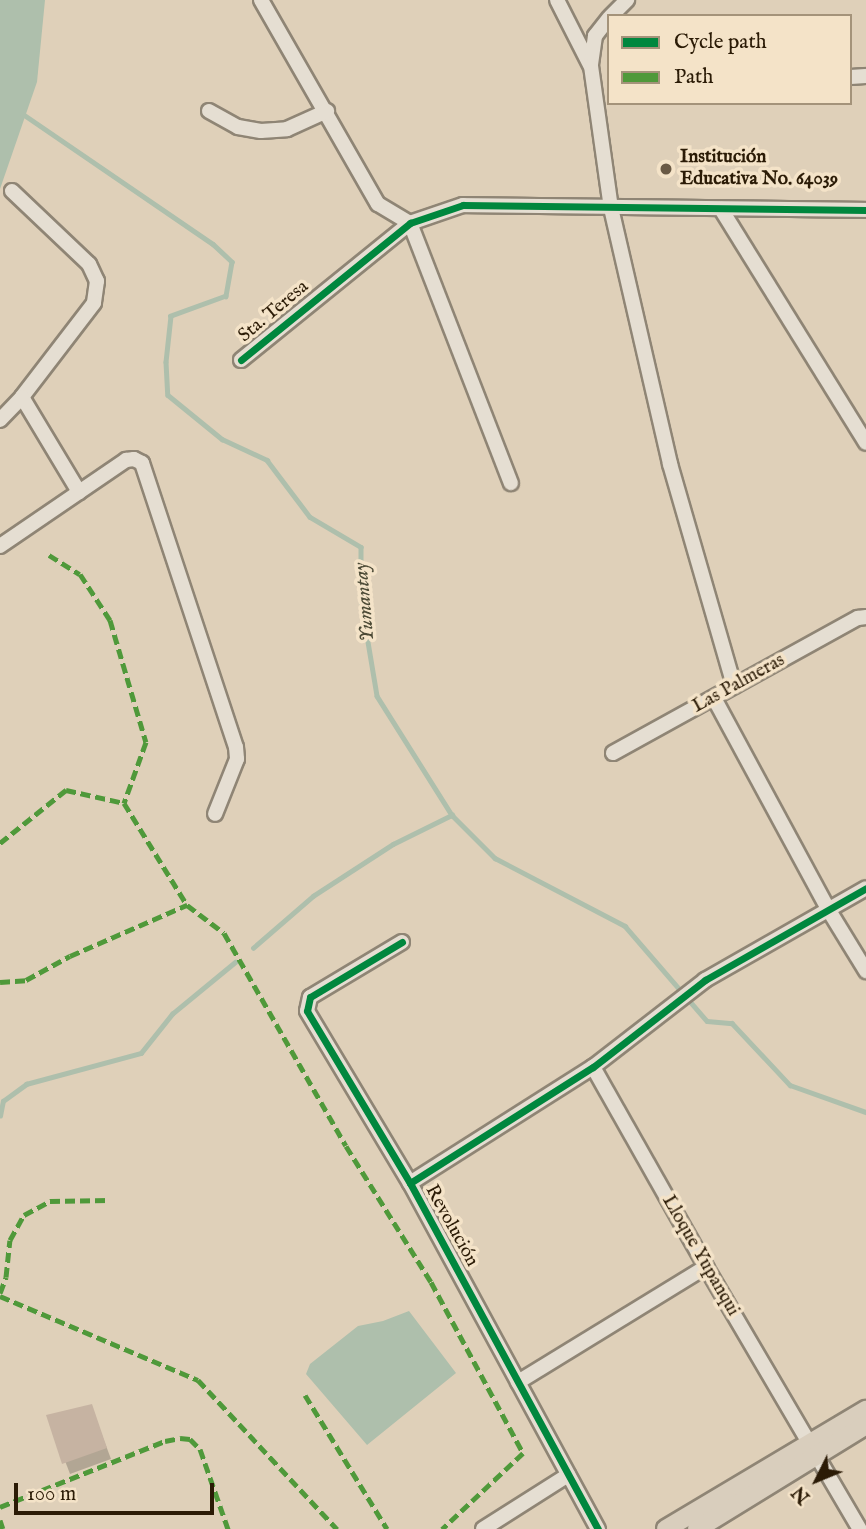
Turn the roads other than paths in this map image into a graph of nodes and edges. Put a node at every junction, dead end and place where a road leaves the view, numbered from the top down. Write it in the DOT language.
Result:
graph roads {
  1 [pos="261,0"];
  2 [pos="557,0"];
  3 [pos="627,0"];
  4 [pos="613,14"];
  5 [pos="607,21"];
  6 [pos="591,66"];
  7 [pos="602,92"];
  8 [pos="209,111"];
  9 [pos="327,111"];
  10 [pos="12,191"];
  11 [pos="611,208"];
  12 [pos="721,209"];
  13 [pos="866,210"];
  14 [pos="410,223"];
  15 [pos="241,360"];
  16 [pos="22,397"];
  17 [pos="0,420"];
  18 [pos="866,443"];
  19 [pos="511,482"];
  20 [pos="79,492"];
  21 [pos="0,546"];
  22 [pos="866,617"];
  23 [pos="734,687"];
  24 [pos="714,698"];
  25 [pos="613,752"];
  26 [pos="215,814"];
  27 [pos="866,888"];
  28 [pos="828,909"];
  29 [pos="402,942"];
  30 [pos="866,971"];
  31 [pos="593,1067"];
  32 [pos="410,1183"];
  33 [pos="706,1267"];
  34 [pos="518,1382"];
  35 [pos="866,1410"];
  36 [pos="866,1425"];
  37 [pos="814,1449"];
  38 [pos="568,1475"];
  39 [pos="483,1529"];
  40 [pos="598,1529"];
  41 [pos="666,1529"];
  42 [pos="697,1529"];
  43 [pos="860,1529"];
  1 -- 9 [label="street"];
  2 -- 6 [label="street"];
  3 -- 4 [label="street"];
  5 -- 6 [label="street"];
  6 -- 7 [label="street"];
  7 -- 11 [label="street"];
  8 -- 9 [label="street"];
  9 -- 14 [label="street"];
  10 -- 16 [label="street"];
  11 -- 12 [label="street, Sta. Teresa"];
  11 -- 14 [label="street, Sta. Teresa"];
  11 -- 23 [label="street"];
  12 -- 13 [label="street, Sta. Teresa"];
  12 -- 18 [label="street"];
  14 -- 15 [label="street, Sta. Teresa"];
  14 -- 19 [label="street"];
  16 -- 17 [label="street"];
  16 -- 20 [label="street"];
  20 -- 21 [label="street"];
  20 -- 26 [label="street"];
  22 -- 23 [label="street, Las Palmeras"];
  23 -- 24 [label="street, Las Palmeras"];
  24 -- 25 [label="street, Las Palmeras"];
  24 -- 28 [label="street"];
  27 -- 28 [label="street"];
  28 -- 30 [label="street"];
  28 -- 31 [label="street"];
  29 -- 32 [label="street, Revolución"];
  31 -- 32 [label="street"];
  31 -- 33 [label="street, Lloque Yupanqui"];
  32 -- 34 [label="street, Revolución"];
  33 -- 34 [label="street"];
  33 -- 37 [label="street, Lloque Yupanqui"];
  34 -- 38 [label="street, Revolución"];
  35 -- 37 [label="main road"];
  36 -- 37 [label="main road"];
  37 -- 41 [label="main road"];
  37 -- 42 [label="main road"];
  37 -- 43 [label="street, Lloque Yupanqui"];
  38 -- 39 [label="street"];
  38 -- 40 [label="street, Revolución"];
}
